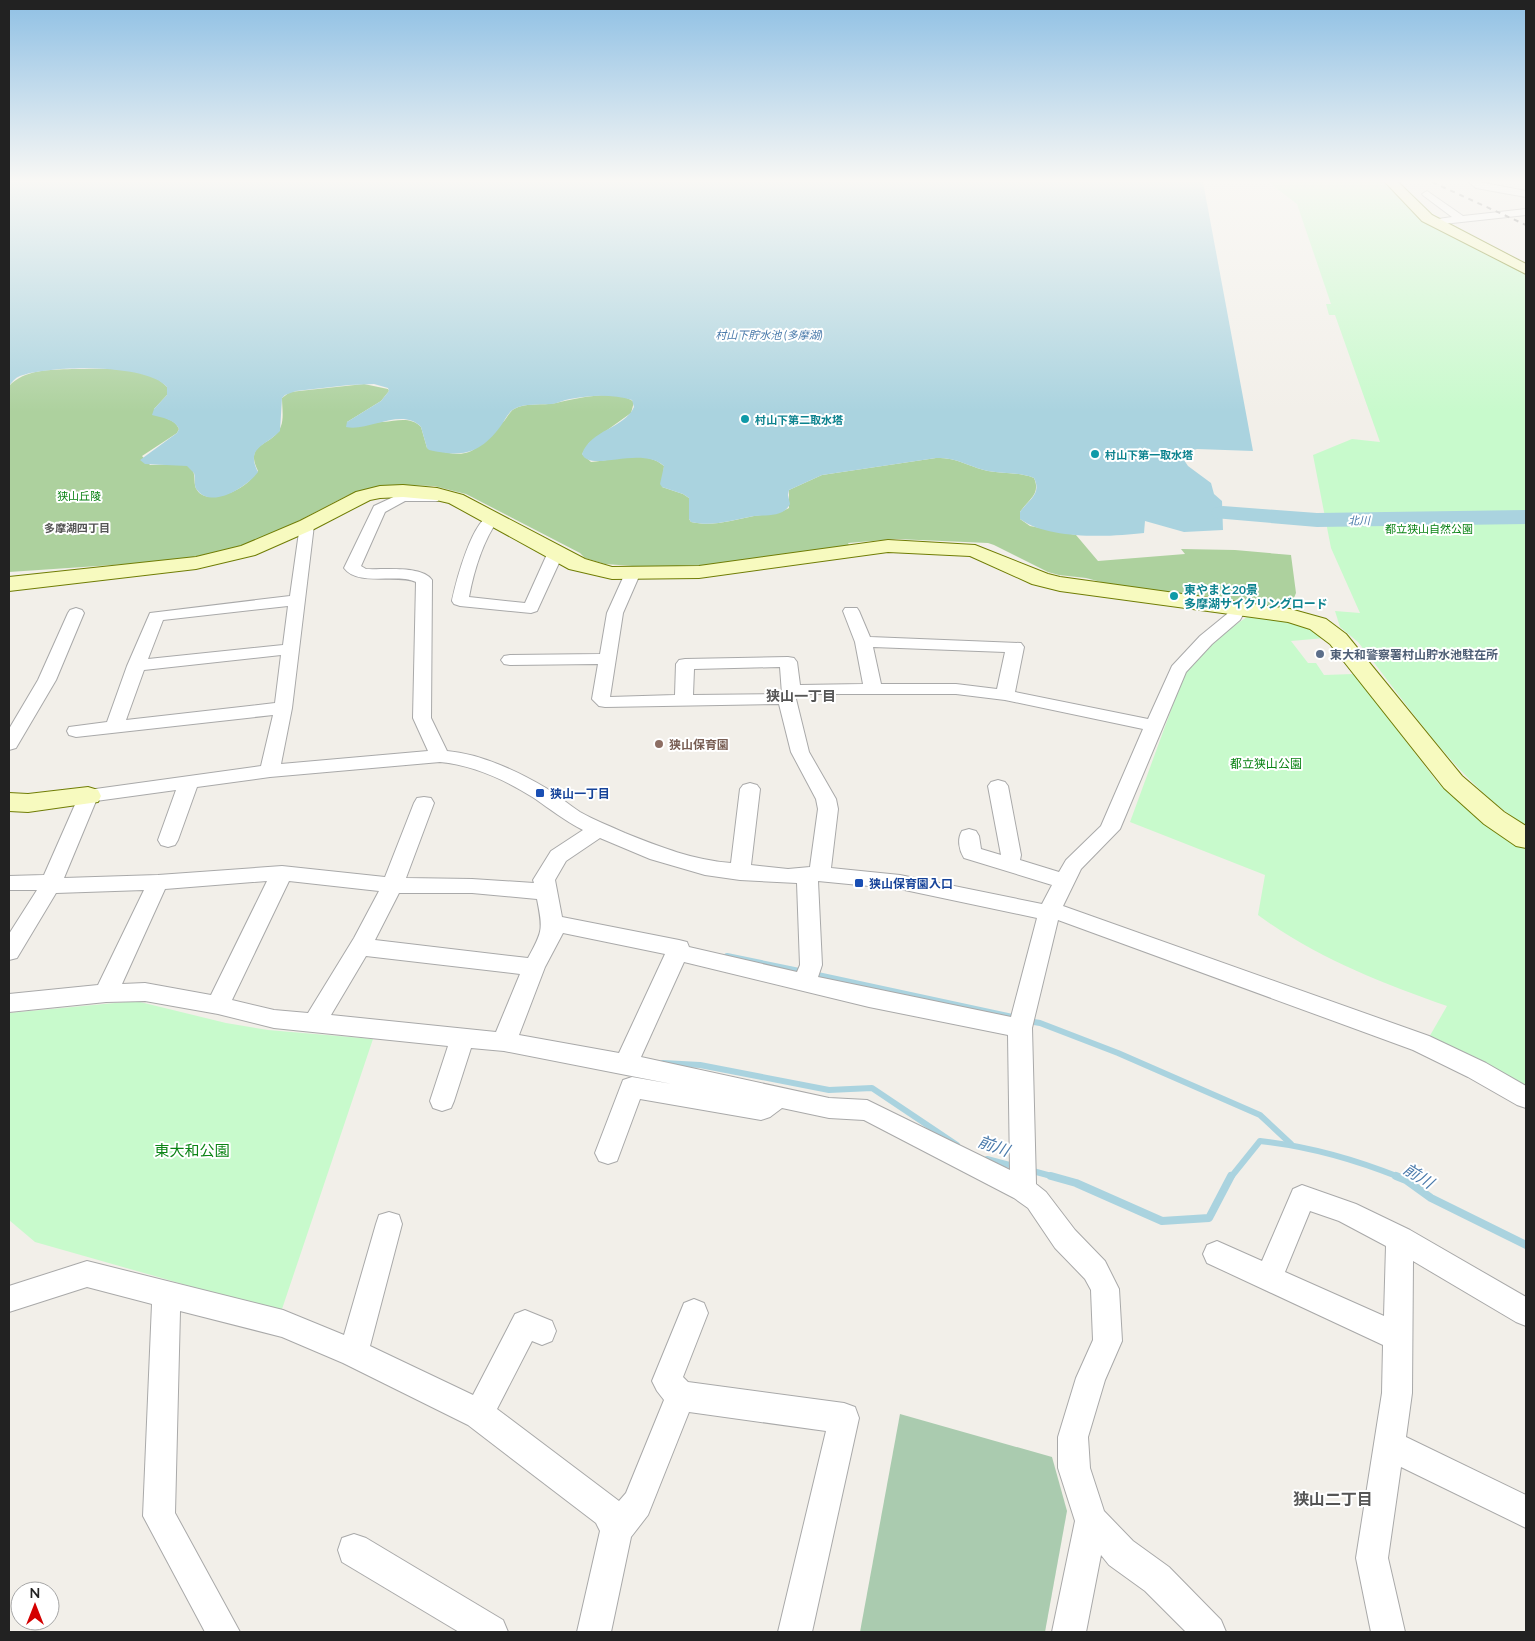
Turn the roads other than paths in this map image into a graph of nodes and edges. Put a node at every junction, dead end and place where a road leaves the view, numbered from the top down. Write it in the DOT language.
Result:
graph roads {
  1 [pos="1504,259"];
  2 [pos="1526,270"];
  3 [pos="456,498"];
  4 [pos="492,518"];
  5 [pos="307,525"];
  6 [pos="556,552"];
  7 [pos="632,574"];
  8 [pos="9,584"];
  9 [pos="297,600"];
  10 [pos="1238,609"];
  11 [pos="851,611"];
  12 [pos="76,613"];
  13 [pos="862,642"];
  14 [pos="291,650"];
  15 [pos="607,659"];
  16 [pos="510,660"];
  17 [pos="136,666"];
  18 [pos="873,688"];
  19 [pos="1005,695"];
  20 [pos="789,696"];
  21 [pos="684,702"];
  22 [pos="283,708"];
  23 [pos="115,726"];
  24 [pos="1154,726"];
  25 [pos="76,731"];
  26 [pos="9,744"];
  27 [pos="440,756"];
  28 [pos="270,771"];
  29 [pos="189,782"];
  30 [pos="998,786"];
  31 [pos="750,789"];
  32 [pos="88,796"];
  33 [pos="9,802"];
  34 [pos="424,803"];
  35 [pos="598,829"];
  36 [pos="969,836"];
  37 [pos="1526,839"];
  38 [pos="168,840"];
  39 [pos="1009,864"];
  40 [pos="282,873"];
  41 [pos="740,873"];
  42 [pos="814,875"];
  43 [pos="1064,881"];
  44 [pos="158,882"];
  45 [pos="9,883"];
  46 [pos="50,884"];
  47 [pos="392,885"];
  48 [pos="546,892"];
  49 [pos="1050,911"];
  50 [pos="553,923"];
  51 [pos="361,947"];
  52 [pos="9,952"];
  53 [pos="677,952"];
  54 [pos="534,967"];
  55 [pos="808,974"];
  56 [pos="106,993"];
  57 [pos="9,1003"];
  58 [pos="218,1005"];
  59 [pos="315,1022"];
  60 [pos="1021,1022"];
  61 [pos="462,1038"];
  62 [pos="504,1042"];
  63 [pos="626,1064"];
  64 [pos="778,1097"];
  65 [pos="1526,1098"];
  66 [pos="442,1102"];
  67 [pos="608,1153"];
  68 [pos="1023,1174"];
  69 [pos="390,1224"];
  70 [pos="1400,1239"];
  71 [pos="1217,1254"];
  72 [pos="1269,1278"];
  73 [pos="166,1296"];
  74 [pos="9,1302"];
  75 [pos="1526,1312"];
  76 [pos="694,1313"];
  77 [pos="542,1331"];
  78 [pos="1398,1337"];
  79 [pos="352,1353"];
  80 [pos="680,1396"];
  81 [pos="479,1414"];
  82 [pos="1389,1445"];
  83 [pos="1526,1512"];
  84 [pos="1091,1521"];
  85 [pos="616,1530"];
  86 [pos="354,1550"];
  87 [pos="223,1632"];
  88 [pos="491,1632"];
  89 [pos="594,1632"];
  90 [pos="795,1632"];
  91 [pos="1069,1632"];
  92 [pos="1209,1632"];
  93 [pos="1388,1632"];
  1 -- 2 [label="street"];
  3 -- 4 [label="street"];
  3 -- 5 [label="street"];
  3 -- 27 [label="street"];
  4 -- 6 [label="street"];
  4 -- 6 [label="street"];
  5 -- 8 [label="street"];
  5 -- 9 [label="street"];
  6 -- 7 [label="street"];
  7 -- 10 [label="street"];
  7 -- 15 [label="street"];
  9 -- 14 [label="street"];
  9 -- 17 [label="street"];
  10 -- 24 [label="street"];
  10 -- 37 [label="street"];
  11 -- 13 [label="street"];
  12 -- 26 [label="street"];
  13 -- 18 [label="street"];
  13 -- 19 [label="street"];
  14 -- 17 [label="street"];
  14 -- 22 [label="street"];
  15 -- 16 [label="street"];
  15 -- 21 [label="street"];
  17 -- 23 [label="street"];
  18 -- 19 [label="street"];
  18 -- 20 [label="street"];
  19 -- 24 [label="street"];
  20 -- 21 [label="street"];
  20 -- 21 [label="street"];
  20 -- 42 [label="street"];
  22 -- 23 [label="street"];
  22 -- 28 [label="street"];
  23 -- 25 [label="street"];
  24 -- 43 [label="street"];
  27 -- 28 [label="street"];
  27 -- 35 [label="street"];
  28 -- 29 [label="street"];
  29 -- 32 [label="street"];
  29 -- 38 [label="street"];
  30 -- 39 [label="street"];
  31 -- 41 [label="street"];
  32 -- 33 [label="street"];
  32 -- 46 [label="street"];
  34 -- 47 [label="street"];
  35 -- 41 [label="street"];
  35 -- 48 [label="street"];
  36 -- 39 [label="street"];
  39 -- 43 [label="street"];
  40 -- 44 [label="street"];
  40 -- 47 [label="street"];
  40 -- 58 [label="street"];
  41 -- 42 [label="street"];
  42 -- 49 [label="street"];
  42 -- 55 [label="street"];
  43 -- 49 [label="street"];
  44 -- 46 [label="street"];
  44 -- 56 [label="street"];
  45 -- 46 [label="street"];
  46 -- 52 [label="street"];
  47 -- 48 [label="street"];
  47 -- 51 [label="street"];
  48 -- 50 [label="street"];
  49 -- 60 [label="street"];
  49 -- 65 [label="street"];
  50 -- 53 [label="street"];
  50 -- 54 [label="street"];
  51 -- 54 [label="street"];
  51 -- 59 [label="street"];
  53 -- 55 [label="street"];
  53 -- 63 [label="street"];
  54 -- 62 [label="street"];
  55 -- 60 [label="street"];
  56 -- 57 [label="street"];
  56 -- 58 [label="street"];
  58 -- 59 [label="street"];
  59 -- 61 [label="street"];
  60 -- 68 [label="street"];
  61 -- 62 [label="street"];
  61 -- 66 [label="street"];
  62 -- 63 [label="street"];
  63 -- 64 [label="street"];
  64 -- 67 [label="street"];
  64 -- 68 [label="street"];
  68 -- 84 [label="street"];
  69 -- 79 [label="street"];
  70 -- 72 [label="street"];
  70 -- 75 [label="street"];
  70 -- 78 [label="street"];
  71 -- 72 [label="street"];
  72 -- 78 [label="street"];
  73 -- 74 [label="street"];
  73 -- 79 [label="street"];
  73 -- 87 [label="street"];
  76 -- 80 [label="street"];
  77 -- 81 [label="street"];
  78 -- 82 [label="street"];
  79 -- 81 [label="street"];
  80 -- 85 [label="street"];
  80 -- 90 [label="street"];
  81 -- 85 [label="street"];
  82 -- 83 [label="street"];
  82 -- 93 [label="street"];
  84 -- 91 [label="street"];
  84 -- 92 [label="street"];
  85 -- 89 [label="street"];
  86 -- 88 [label="street"];
}
